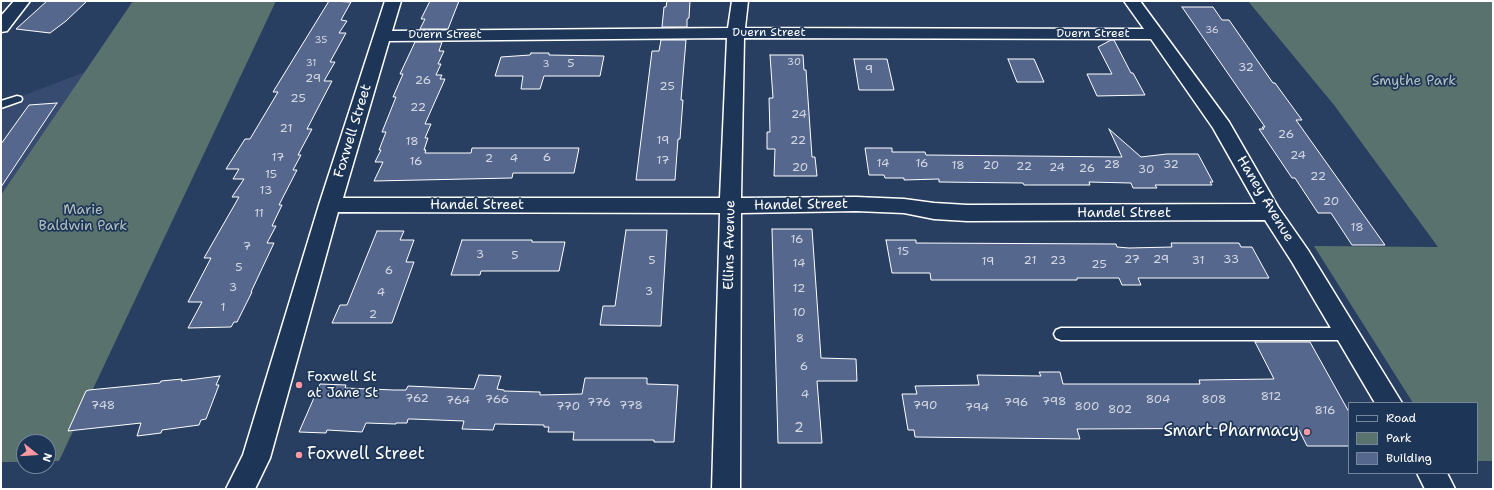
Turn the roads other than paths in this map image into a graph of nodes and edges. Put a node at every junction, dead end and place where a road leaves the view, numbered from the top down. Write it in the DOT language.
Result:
graph roads {
  1 [pos="22,1"];
  2 [pos="393,1"];
  3 [pos="740,1"];
  4 [pos="1132,1"];
  5 [pos="1,27"];
  6 [pos="736,33"];
  7 [pos="1155,34"];
  8 [pos="382,36"];
  9 [pos="17,99"];
  10 [pos="1,105"];
  11 [pos="330,205"];
  12 [pos="731,206"];
  13 [pos="1271,212"];
  14 [pos="1061,334"];
  15 [pos="1347,334"];
  16 [pos="1388,402"];
  17 [pos="1432,474"];
  18 [pos="240,489"];
  19 [pos="726,489"];
  20 [pos="1441,489"];
  1 -- 5 [label="street"];
  2 -- 8 [label="street, Foxwell Street"];
  3 -- 6 [label="street, Ellins Avenue"];
  4 -- 7 [label="street, Haney Avenue"];
  6 -- 7 [label="street, Duern Street"];
  6 -- 8 [label="street, Duern Street"];
  6 -- 12 [label="street, Ellins Avenue"];
  7 -- 13 [label="street, Haney Avenue"];
  8 -- 11 [label="street, Foxwell Street"];
  9 -- 10 [label="lane"];
  11 -- 12 [label="street, Handel Street"];
  11 -- 18 [label="street, Foxwell Street"];
  12 -- 13 [label="street, Handel Street"];
  12 -- 19 [label="street, Ellins Avenue"];
  13 -- 15 [label="street, Haney Avenue"];
  14 -- 15 [label="lane"];
  15 -- 16 [label="street, Haney Avenue"];
  17 -- 20 [label="street"];
}
